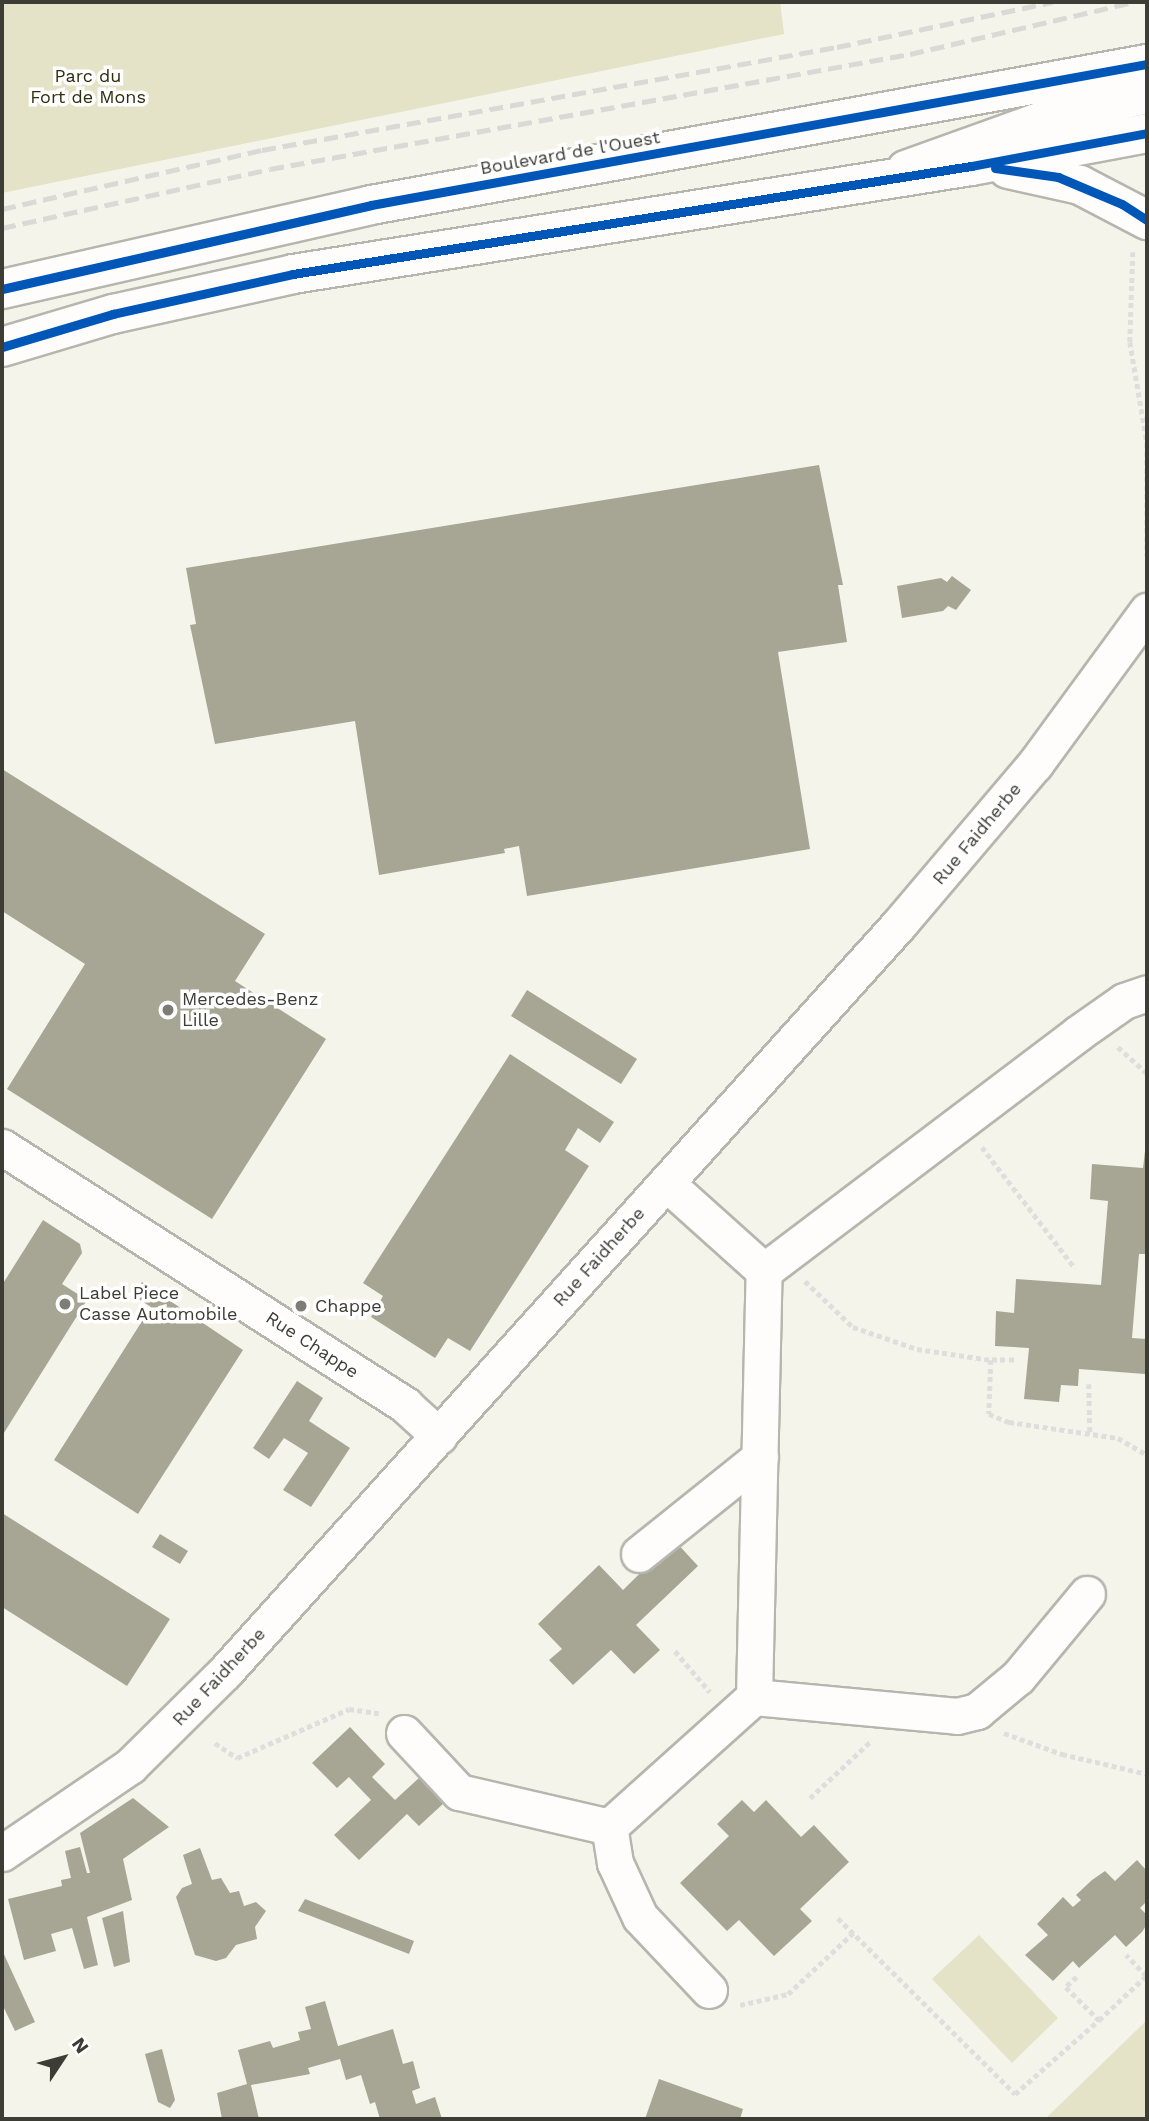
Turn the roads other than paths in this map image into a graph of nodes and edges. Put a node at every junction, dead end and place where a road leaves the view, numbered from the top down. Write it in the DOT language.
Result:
graph roads {
  1 [pos="1147,64"];
  2 [pos="1147,94"];
  3 [pos="1147,133"];
  4 [pos="971,166"];
  5 [pos="870,183"];
  6 [pos="1145,218"];
  7 [pos="2,289"];
  8 [pos="2,347"];
  9 [pos="1147,611"];
  10 [pos="1147,993"];
  11 [pos="2,1147"];
  12 [pos="666,1182"];
  13 [pos="775,1263"];
  14 [pos="439,1436"];
  15 [pos="760,1457"];
  16 [pos="639,1554"];
  17 [pos="1087,1594"];
  18 [pos="743,1707"];
  19 [pos="404,1733"];
  20 [pos="609,1827"];
  21 [pos="2,1853"];
  22 [pos="709,1990"];
  1 -- 7 [label="main road, Boulevard de l'Ouest"];
  2 -- 5 [label="street"];
  3 -- 4 [label="main road"];
  4 -- 5 [label="main road"];
  4 -- 6 [label="main road"];
  5 -- 8 [label="main road"];
  9 -- 12 [label="street, Rue Faidherbe"];
  10 -- 13 [label="street"];
  11 -- 14 [label="street, Rue Chappe"];
  12 -- 13 [label="street"];
  12 -- 14 [label="street, Rue Faidherbe"];
  13 -- 15 [label="street"];
  14 -- 21 [label="street, Rue Faidherbe"];
  15 -- 16 [label="street"];
  15 -- 18 [label="street"];
  17 -- 18 [label="street"];
  18 -- 20 [label="street"];
  19 -- 20 [label="street"];
  20 -- 22 [label="street"];
}
